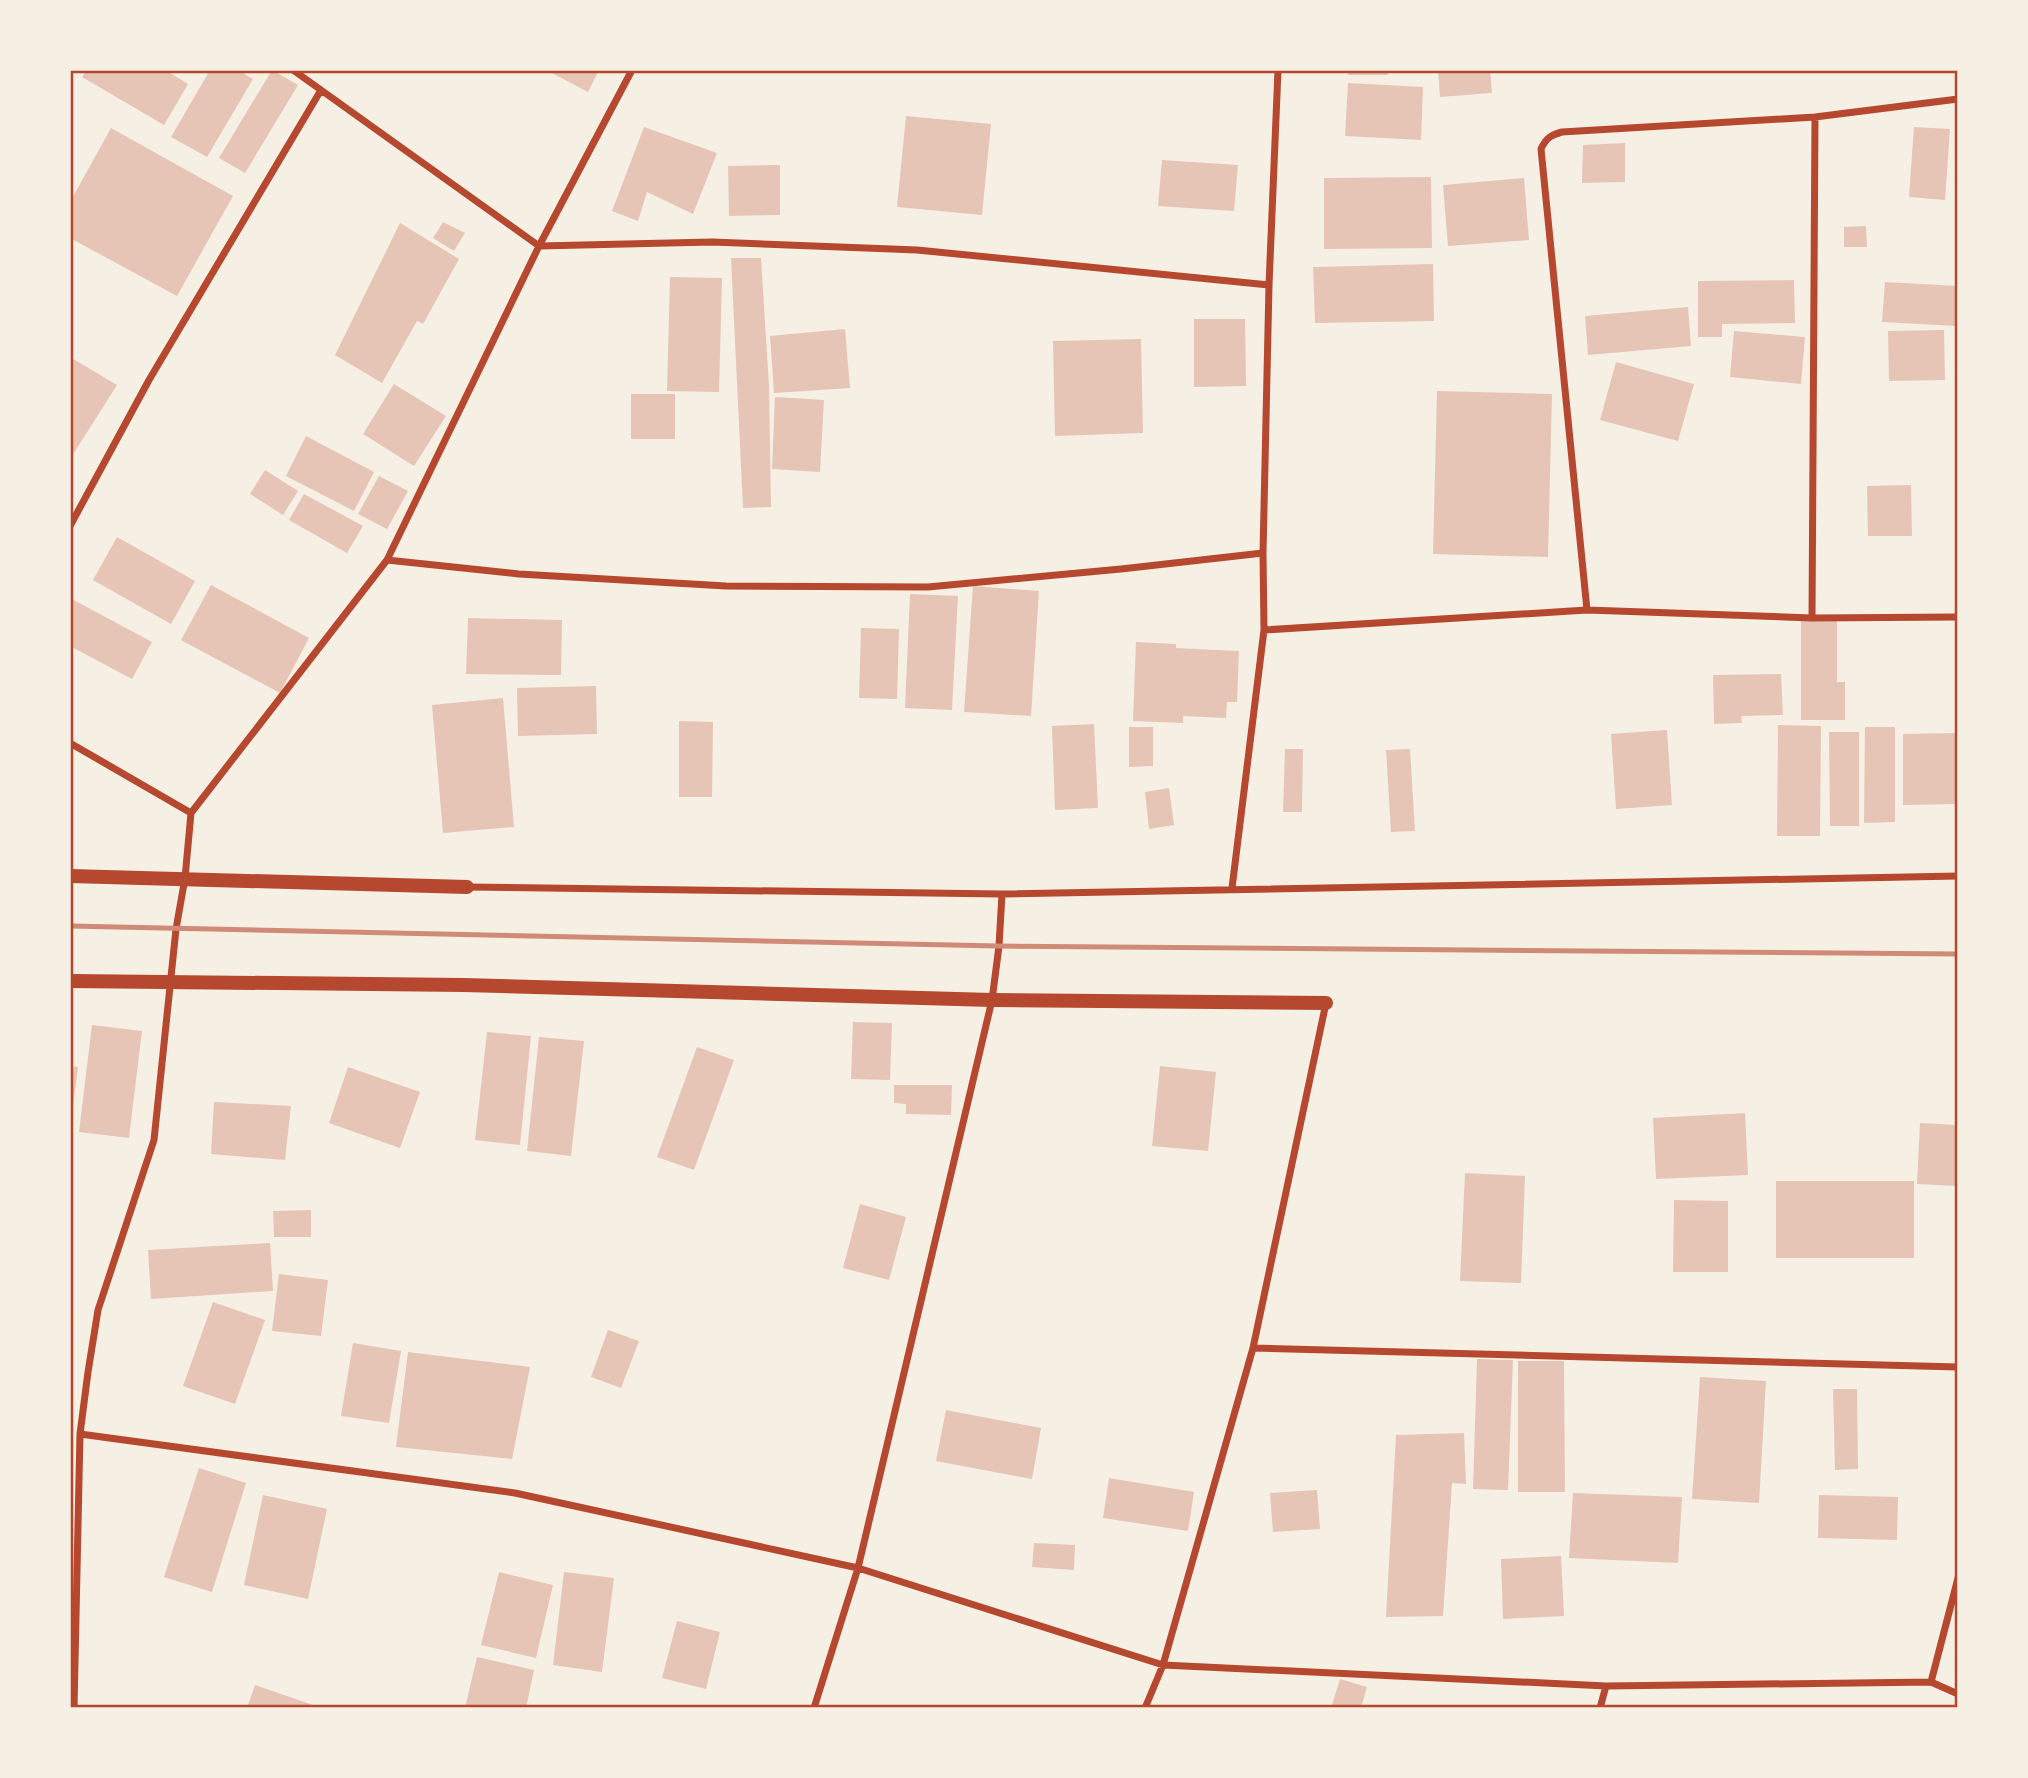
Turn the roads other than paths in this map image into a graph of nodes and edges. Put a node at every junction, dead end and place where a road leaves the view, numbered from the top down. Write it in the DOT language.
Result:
graph roads {
  1 [pos="293,70"];
  2 [pos="632,70"];
  3 [pos="1278,70"];
  4 [pos="321,90"];
  5 [pos="1958,99"];
  6 [pos="1815,117"];
  7 [pos="539,246"];
  8 [pos="1269,285"];
  9 [pos="70,526"];
  10 [pos="1263,553"];
  11 [pos="387,560"];
  12 [pos="1587,610"];
  13 [pos="1958,617"];
  14 [pos="1812,618"];
  15 [pos="1264,630"];
  16 [pos="70,743"];
  17 [pos="191,813"];
  18 [pos="70,876"];
  19 [pos="1958,876"];
  20 [pos="185,878"];
  21 [pos="467,887"];
  22 [pos="1232,888"];
  23 [pos="1002,894"];
  24 [pos="70,981"];
  25 [pos="170,983"];
  26 [pos="992,1000"];
  27 [pos="1326,1003"];
  28 [pos="1253,1348"];
  29 [pos="1958,1367"];
  30 [pos="80,1434"];
  31 [pos="858,1568"];
  32 [pos="1958,1578"];
  33 [pos="1163,1665"];
  34 [pos="1931,1682"];
  35 [pos="1606,1686"];
  36 [pos="1958,1694"];
  37 [pos="74,1708"];
  38 [pos="814,1708"];
  39 [pos="1145,1708"];
  40 [pos="1600,1708"];
  1 -- 4 [label="street"];
  2 -- 7 [label="street"];
  3 -- 8 [label="street"];
  4 -- 7 [label="street"];
  4 -- 9 [label="street"];
  5 -- 6 [label="street"];
  6 -- 12 [label="street"];
  6 -- 14 [label="street"];
  7 -- 8 [label="street"];
  7 -- 11 [label="street"];
  8 -- 10 [label="street"];
  10 -- 11 [label="street"];
  10 -- 15 [label="street"];
  11 -- 17 [label="street"];
  12 -- 14 [label="street"];
  12 -- 15 [label="street"];
  13 -- 14 [label="street"];
  15 -- 22 [label="street"];
  16 -- 17 [label="street"];
  17 -- 20 [label="street"];
  18 -- 20 [label="main road"];
  19 -- 22 [label="street"];
  20 -- 21 [label="main road"];
  20 -- 25 [label="street"];
  21 -- 23 [label="street"];
  22 -- 23 [label="street"];
  23 -- 26 [label="street"];
  24 -- 25 [label="main road"];
  25 -- 26 [label="main road"];
  25 -- 30 [label="street"];
  26 -- 27 [label="main road"];
  26 -- 31 [label="street"];
  27 -- 28 [label="street"];
  28 -- 29 [label="street"];
  28 -- 33 [label="street"];
  30 -- 31 [label="street"];
  30 -- 37 [label="street"];
  31 -- 33 [label="street"];
  31 -- 38 [label="street"];
  32 -- 34 [label="street"];
  33 -- 35 [label="street"];
  33 -- 39 [label="street"];
  34 -- 35 [label="street"];
  34 -- 36 [label="street"];
  35 -- 40 [label="street"];
}
